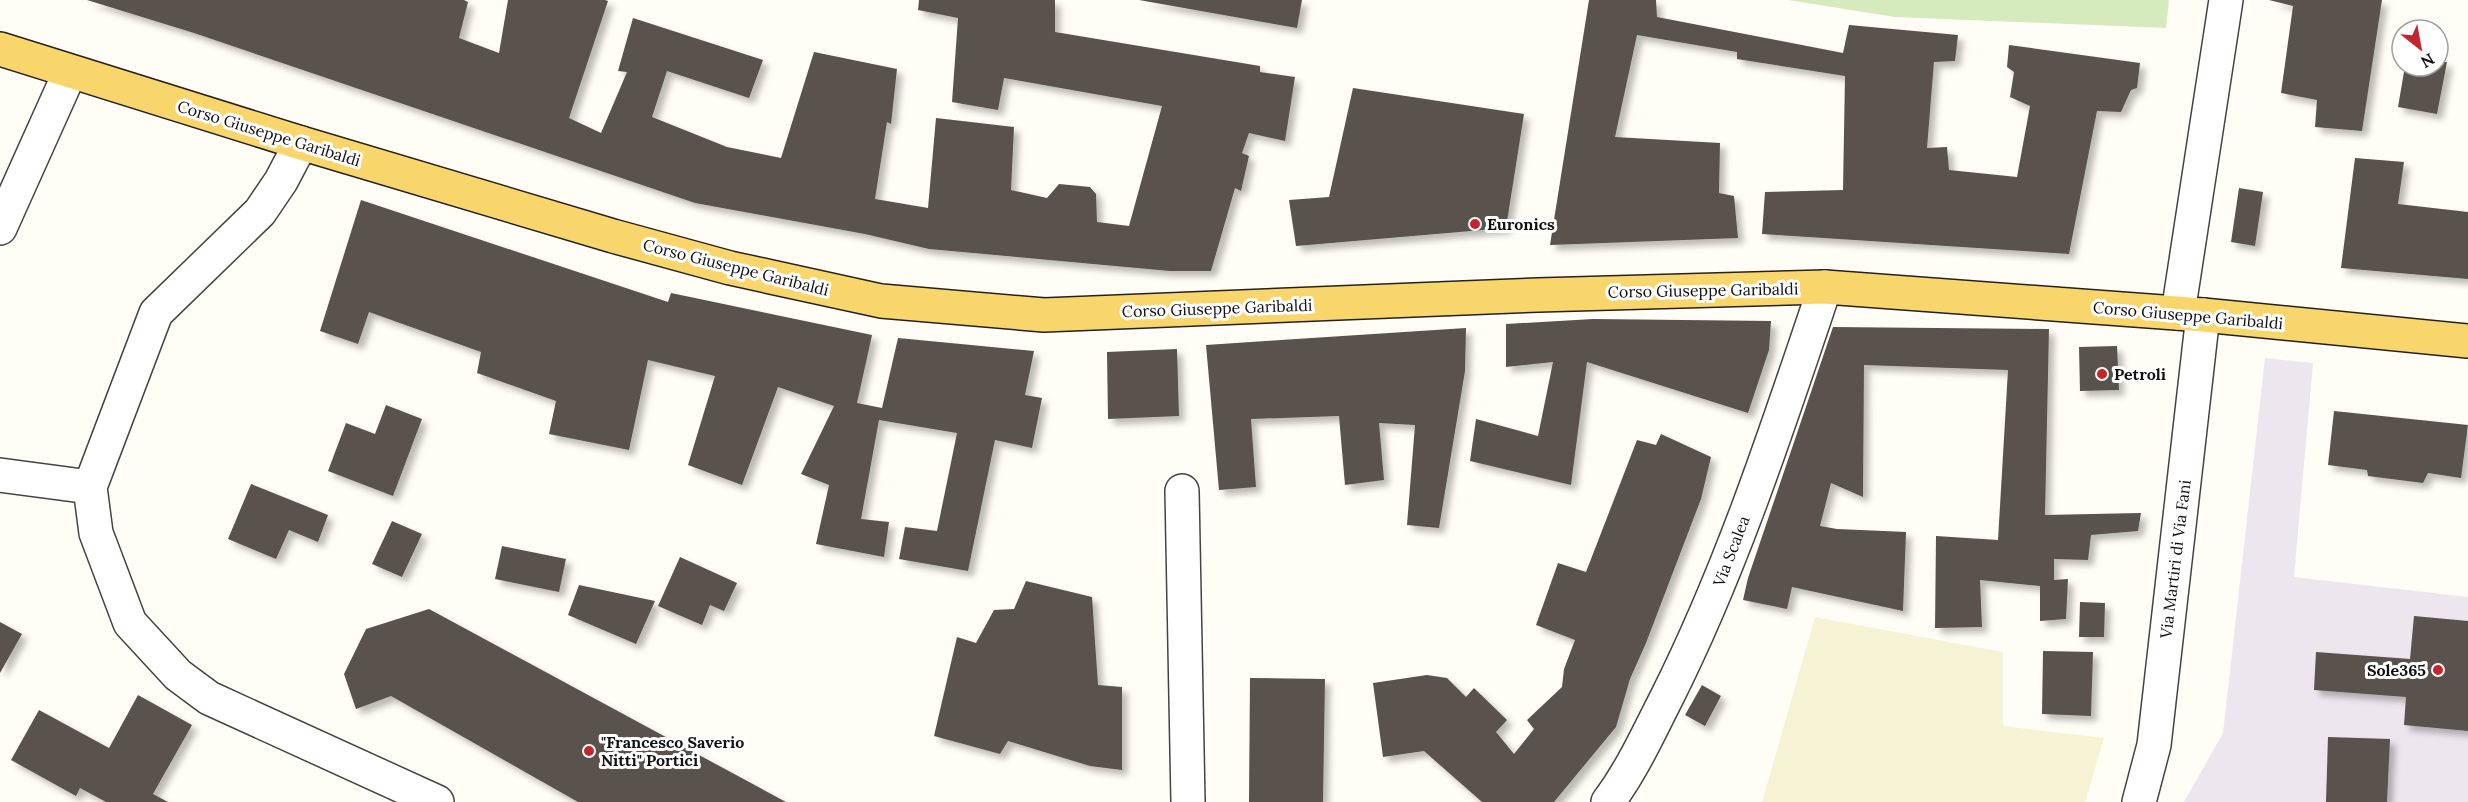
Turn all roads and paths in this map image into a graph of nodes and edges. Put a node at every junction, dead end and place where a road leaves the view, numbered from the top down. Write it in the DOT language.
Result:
graph roads {
  1 [pos="2226,0"];
  2 [pos="0,49"];
  3 [pos="70,72"];
  4 [pos="301,143"];
  5 [pos="0,228"];
  6 [pos="1825,287"];
  7 [pos="2191,314"];
  8 [pos="2468,340"];
  9 [pos="0,475"];
  10 [pos="90,486"];
  11 [pos="1182,492"];
  12 [pos="437,802"];
  13 [pos="1188,802"];
  14 [pos="1608,802"];
  15 [pos="2139,802"];
  1 -- 7 [label="street, Via Martiri di Via Fani"];
  2 -- 3 [label="main road, Corso Giuseppe Garibaldi"];
  3 -- 4 [label="main road, Corso Giuseppe Garibaldi"];
  3 -- 5 [label="street"];
  4 -- 6 [label="main road, Corso Giuseppe Garibaldi"];
  4 -- 10 [label="street"];
  6 -- 7 [label="main road, Corso Giuseppe Garibaldi"];
  6 -- 14 [label="street, Via Scalea"];
  7 -- 8 [label="main road, Corso Giuseppe Garibaldi"];
  7 -- 15 [label="street, Via Martiri di Via Fani"];
  9 -- 10 [label="street"];
  10 -- 12 [label="street"];
  11 -- 13 [label="street"];
}
